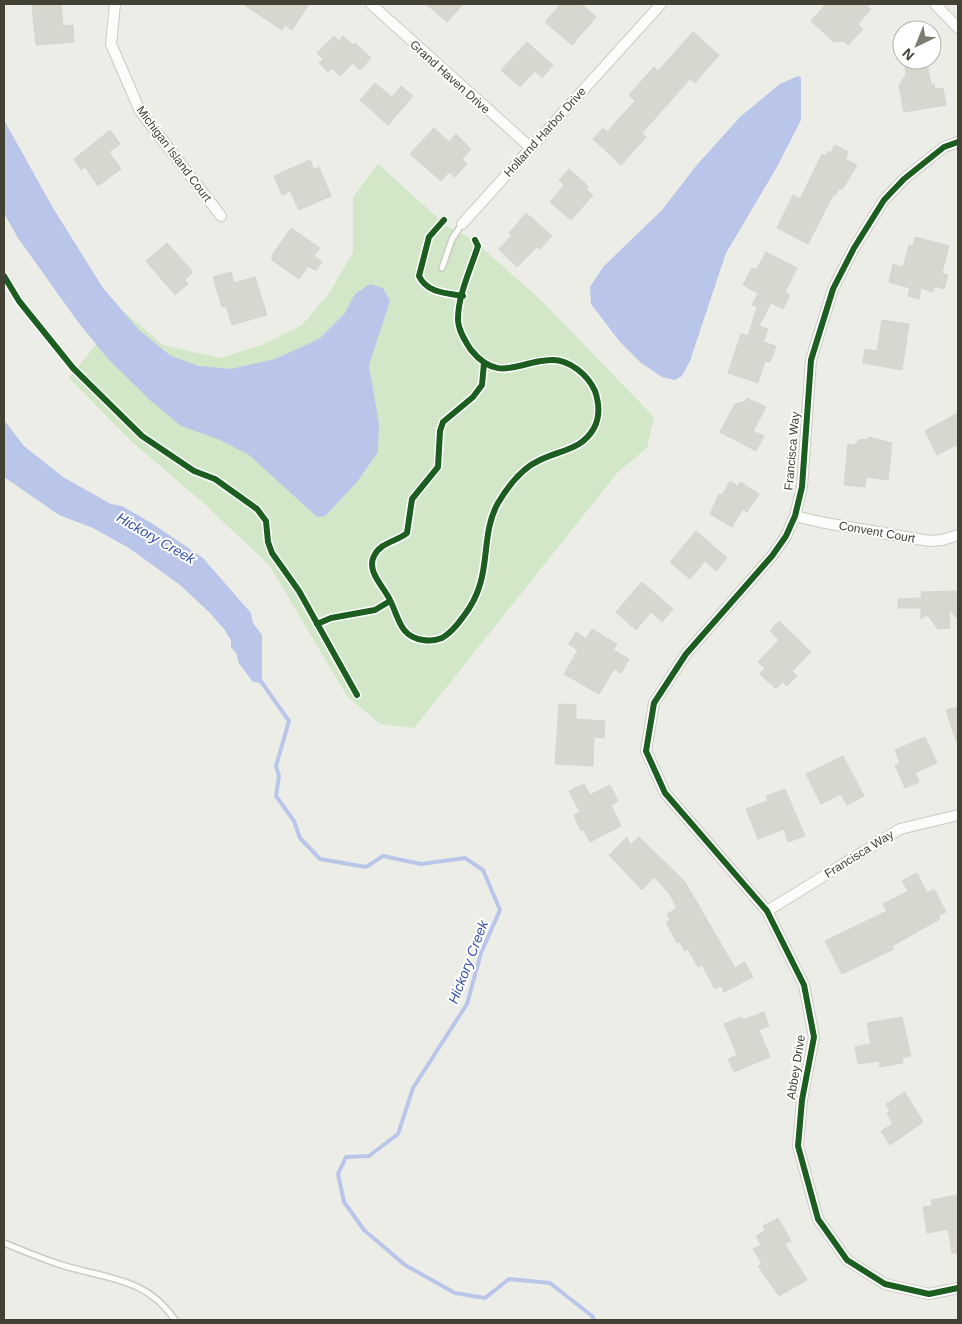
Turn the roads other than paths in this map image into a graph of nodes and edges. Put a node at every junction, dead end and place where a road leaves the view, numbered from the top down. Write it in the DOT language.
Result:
graph roads {
  1 [pos="116,4"];
  2 [pos="370,4"];
  3 [pos="660,4"];
  4 [pos="936,4"];
  5 [pos="958,28"];
  6 [pos="958,142"];
  7 [pos="531,148"];
  8 [pos="221,216"];
  9 [pos="462,224"];
  10 [pos="442,268"];
  11 [pos="795,516"];
  12 [pos="958,535"];
  13 [pos="665,793"];
  14 [pos="958,815"];
  15 [pos="767,911"];
  16 [pos="4,1243"];
  17 [pos="958,1288"];
  18 [pos="174,1320"];
  1 -- 8 [label="street, Michigan Island Court"];
  2 -- 7 [label="street, Grand Haven Drive"];
  3 -- 7 [label="street, Hollarnd Harbor Drive"];
  4 -- 5 [label="street"];
  6 -- 11 [label="street, Francisca Way"];
  7 -- 9 [label="street, Hollarnd Harbor Drive"];
  9 -- 10 [label="lane, Hollarnd Harbor Drive"];
  11 -- 12 [label="street, Convent Court"];
  11 -- 13 [label="street, Francisca Way"];
  13 -- 15 [label="street, Abbey Drive"];
  14 -- 15 [label="street, Francisca Way"];
  15 -- 17 [label="street, Abbey Drive"];
  16 -- 18 [label="lane"];
}
